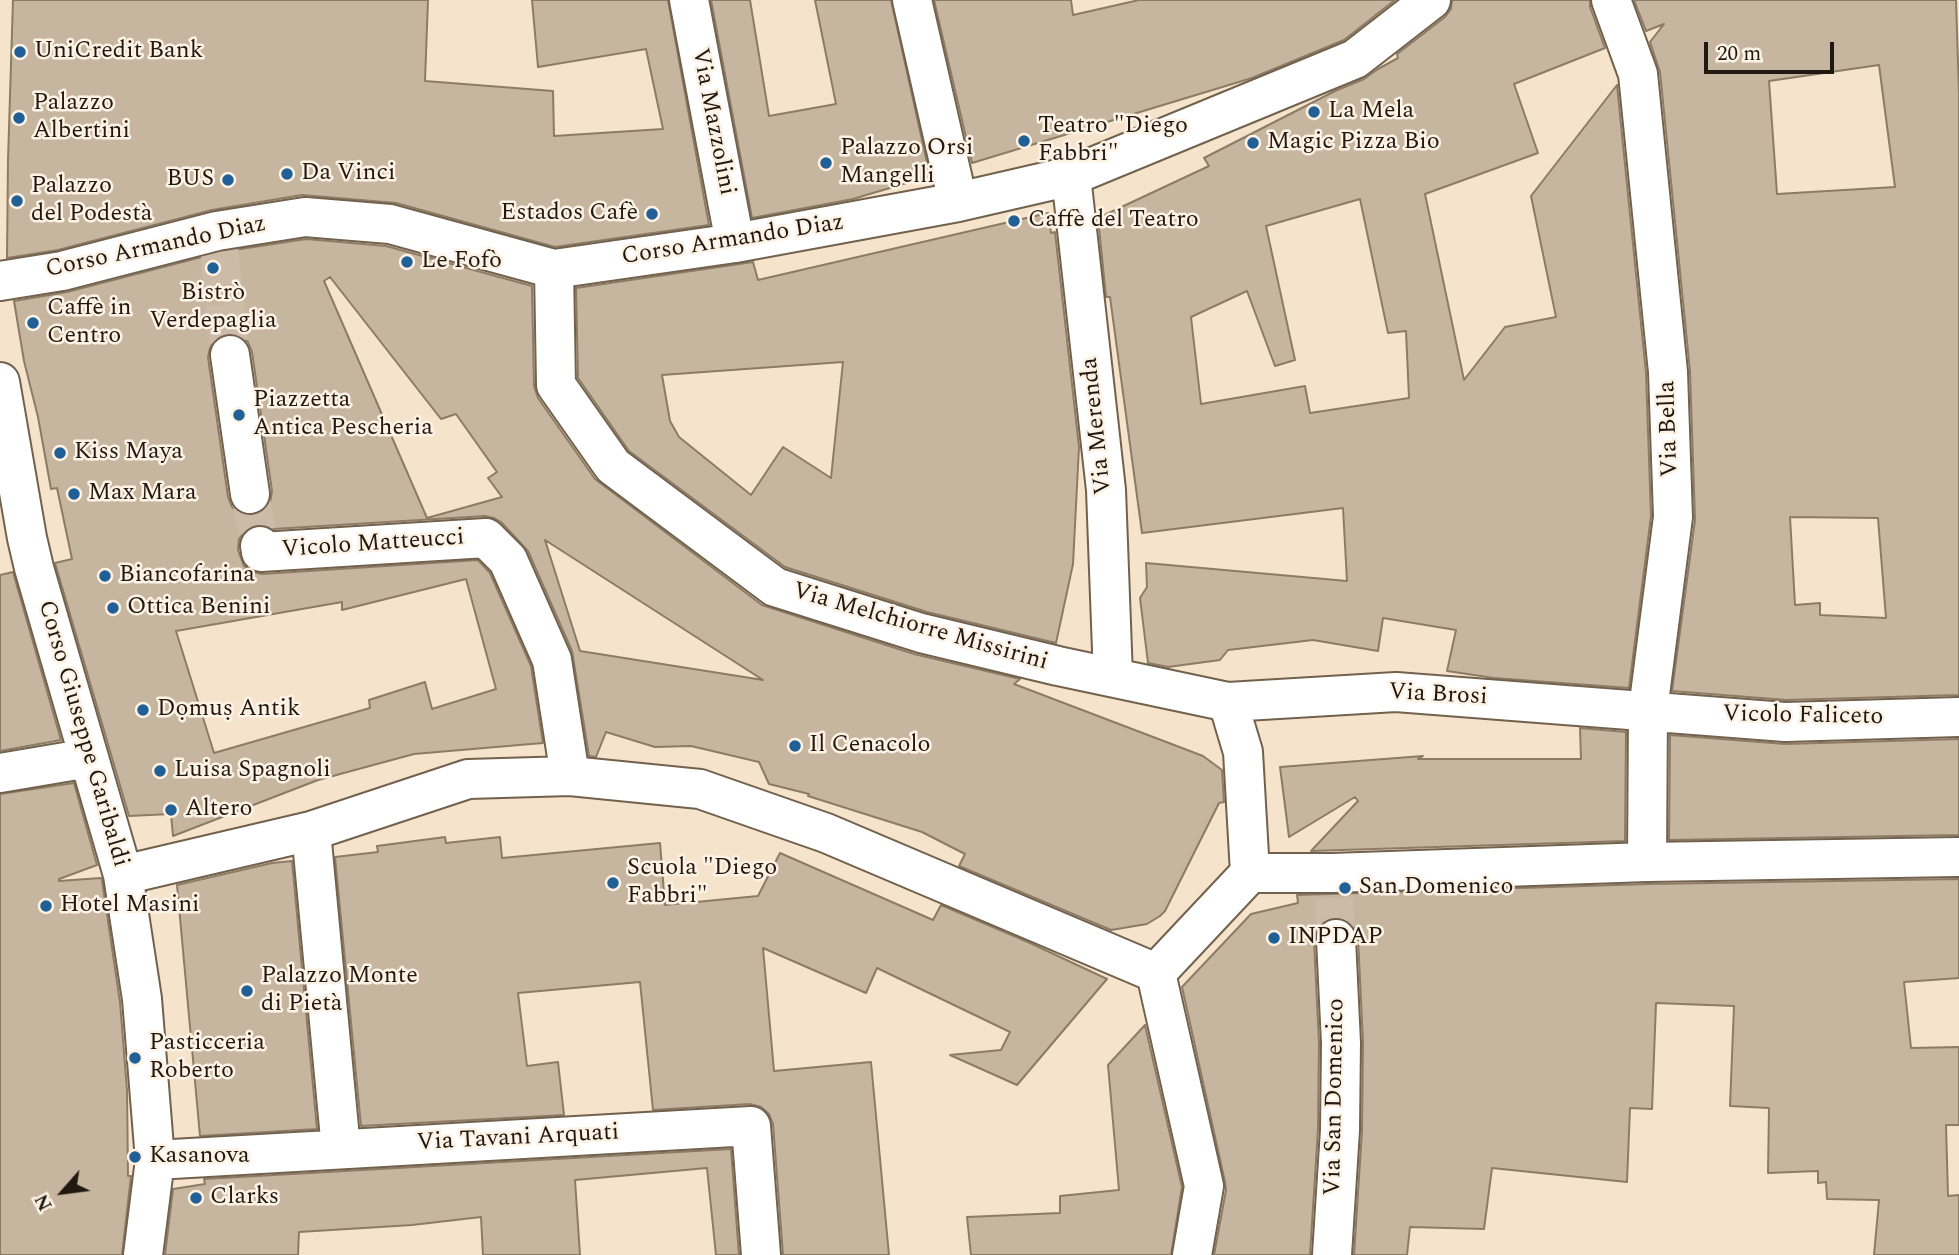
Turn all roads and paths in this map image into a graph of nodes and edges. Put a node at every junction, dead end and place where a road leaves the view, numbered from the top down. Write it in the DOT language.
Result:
graph roads {
  1 [pos="689,0"];
  2 [pos="912,0"];
  3 [pos="1431,0"];
  4 [pos="1611,0"];
  5 [pos="1071,176"];
  6 [pos="958,202"];
  7 [pos="736,243"];
  8 [pos="554,269"];
  9 [pos="0,281"];
  10 [pos="230,355"];
  11 [pos="0,382"];
  12 [pos="250,494"];
  13 [pos="13,541"];
  14 [pos="260,546"];
  15 [pos="1113,677"];
  16 [pos="1227,702"];
  17 [pos="1648,710"];
  18 [pos="1959,716"];
  19 [pos="89,758"];
  20 [pos="0,773"];
  21 [pos="570,776"];
  22 [pos="311,831"];
  23 [pos="1959,856"];
  24 [pos="1647,862"];
  25 [pos="1250,873"];
  26 [pos="123,875"];
  27 [pos="1336,939"];
  28 [pos="1156,973"];
  29 [pos="341,1149"];
  30 [pos="155,1160"];
  31 [pos="143,1255"];
  32 [pos="761,1255"];
  33 [pos="1192,1255"];
  34 [pos="1332,1255"];
  1 -- 7 [label="street, Via Mazzolini"];
  2 -- 6 [label="street"];
  3 -- 5 [label="street, Corso Armando Diaz"];
  4 -- 17 [label="street, Via Bella"];
  5 -- 6 [label="street, Corso Armando Diaz"];
  5 -- 15 [label="street, Via Merenda"];
  6 -- 7 [label="street, Corso Armando Diaz"];
  7 -- 8 [label="street, Corso Armando Diaz"];
  8 -- 9 [label="street, Corso Armando Diaz"];
  8 -- 15 [label="street, Via Melchiorre Missirini"];
  10 -- 12 [label="street"];
  11 -- 13 [label="street, Corso Giuseppe Garibaldi"];
  13 -- 19 [label="street, Corso Giuseppe Garibaldi"];
  14 -- 21 [label="street, Vicolo Matteucci"];
  15 -- 16 [label="street, Via Melchiorre Missirini"];
  16 -- 17 [label="street, Via Brosi"];
  16 -- 25 [label="street"];
  17 -- 18 [label="street, Vicolo Faliceto"];
  17 -- 24 [label="street, Via Bella"];
  19 -- 20 [label="street"];
  19 -- 26 [label="street, Corso Giuseppe Garibaldi"];
  21 -- 22 [label="street"];
  21 -- 28 [label="street"];
  22 -- 26 [label="street"];
  22 -- 29 [label="street"];
  23 -- 24 [label="street"];
  24 -- 25 [label="street"];
  25 -- 28 [label="street"];
  26 -- 30 [label="street, Corso Giuseppe Garibaldi"];
  27 -- 34 [label="street, Via San Domenico"];
  28 -- 33 [label="street"];
  29 -- 30 [label="street, Via Tavani Arquati"];
  29 -- 32 [label="street, Via Tavani Arquati"];
  30 -- 31 [label="street, Corso Giuseppe Garibaldi"];
}
